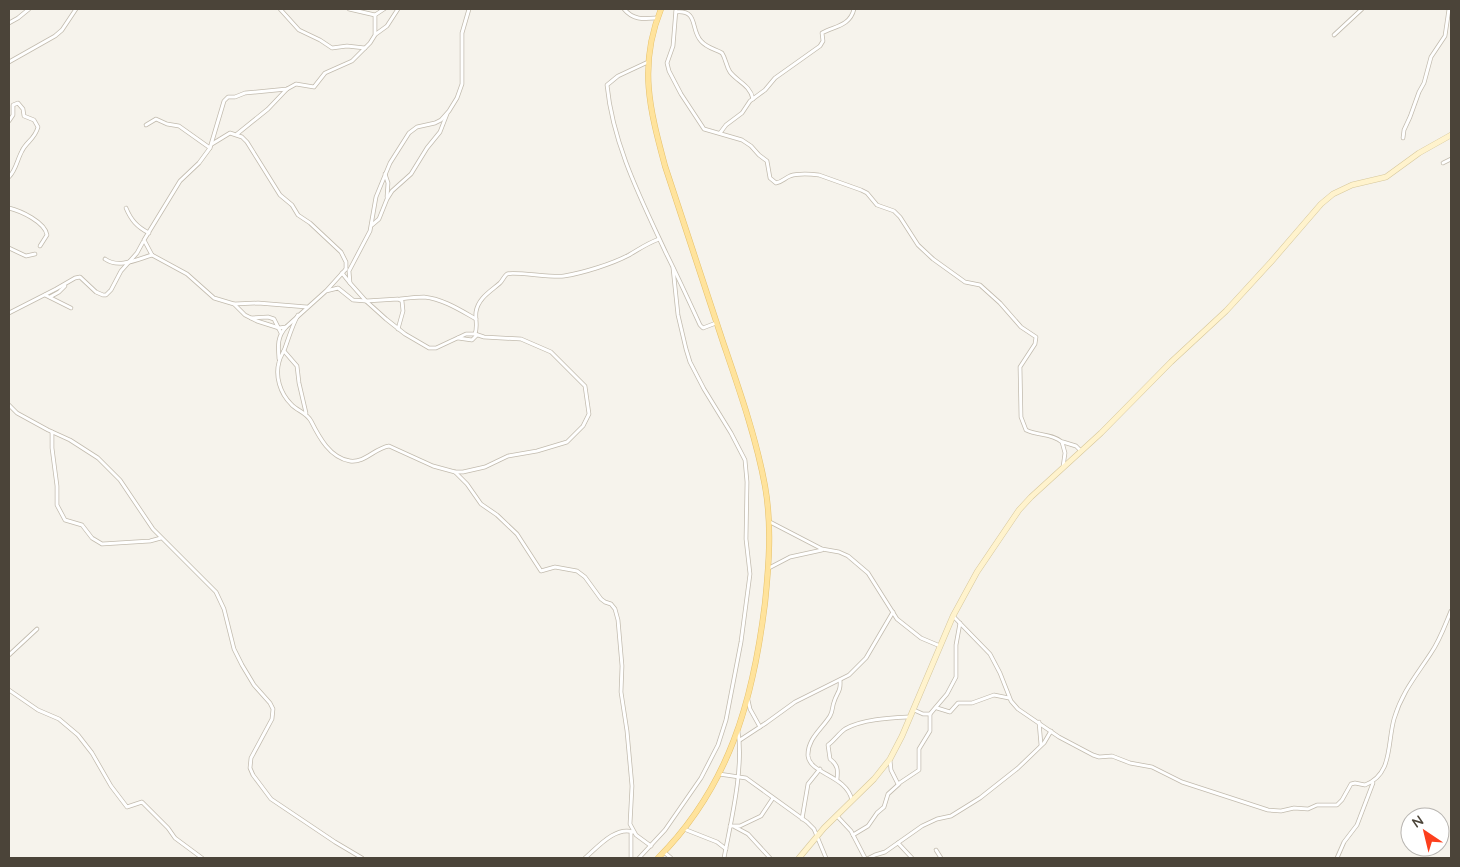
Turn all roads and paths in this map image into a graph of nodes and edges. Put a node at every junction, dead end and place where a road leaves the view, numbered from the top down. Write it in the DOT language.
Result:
graph roads {
  1 [pos="29,9"];
  2 [pos="76,9"];
  3 [pos="280,9"];
  4 [pos="349,9"];
  5 [pos="384,9"];
  6 [pos="398,9"];
  7 [pos="469,9"];
  8 [pos="624,9"];
  9 [pos="661,9"];
  10 [pos="854,9"];
  11 [pos="1362,9"];
  12 [pos="676,10"];
  13 [pos="1450,10"];
  14 [pos="375,15"];
  15 [pos="657,18"];
  16 [pos="9,23"];
  17 [pos="375,35"];
  18 [pos="1334,36"];
  19 [pos="365,48"];
  20 [pos="9,62"];
  21 [pos="648,62"];
  22 [pos="287,89"];
  23 [pos="753,99"];
  24 [pos="447,114"];
  25 [pos="9,121"];
  26 [pos="146,124"];
  27 [pos="720,133"];
  28 [pos="237,135"];
  29 [pos="1451,135"];
  30 [pos="1403,138"];
  31 [pos="212,144"];
  32 [pos="210,148"];
  33 [pos="1451,159"];
  34 [pos="1442,163"];
  35 [pos="385,173"];
  36 [pos="9,177"];
  37 [pos="387,199"];
  38 [pos="9,208"];
  39 [pos="126,208"];
  40 [pos="372,225"];
  41 [pos="149,233"];
  42 [pos="659,239"];
  43 [pos="144,240"];
  44 [pos="40,246"];
  45 [pos="9,248"];
  46 [pos="36,254"];
  47 [pos="152,255"];
  48 [pos="105,259"];
  49 [pos="129,262"];
  50 [pos="351,265"];
  51 [pos="673,268"];
  52 [pos="346,270"];
  53 [pos="342,274"];
  54 [pos="66,283"];
  55 [pos="350,283"];
  56 [pos="326,292"];
  57 [pos="45,294"];
  58 [pos="50,297"];
  59 [pos="398,299"];
  60 [pos="366,301"];
  61 [pos="234,304"];
  62 [pos="307,307"];
  63 [pos="72,308"];
  64 [pos="9,313"];
  65 [pos="298,315"];
  66 [pos="250,318"];
  67 [pos="476,320"];
  68 [pos="717,323"];
  69 [pos="286,327"];
  70 [pos="279,328"];
  71 [pos="398,329"];
  72 [pos="281,333"];
  73 [pos="476,334"];
  74 [pos="284,351"];
  75 [pos="280,359"];
  76 [pos="9,405"];
  77 [pos="306,414"];
  78 [pos="52,432"];
  79 [pos="1062,442"];
  80 [pos="1082,452"];
  81 [pos="1063,468"];
  82 [pos="455,472"];
  83 [pos="770,522"];
  84 [pos="161,538"];
  85 [pos="822,550"];
  86 [pos="768,568"];
  87 [pos="1451,611"];
  88 [pos="893,612"];
  89 [pos="953,616"];
  90 [pos="960,623"];
  91 [pos="37,630"];
  92 [pos="940,646"];
  93 [pos="9,655"];
  94 [pos="840,680"];
  95 [pos="9,690"];
  96 [pos="1010,698"];
  97 [pos="748,700"];
  98 [pos="937,708"];
  99 [pos="914,710"];
  100 [pos="930,714"];
  101 [pos="910,717"];
  102 [pos="1038,722"];
  103 [pos="760,727"];
  104 [pos="738,731"];
  105 [pos="1051,731"];
  106 [pos="740,740"];
  107 [pos="1041,746"];
  108 [pos="890,759"];
  109 [pos="820,770"];
  110 [pos="719,774"];
  111 [pos="738,777"];
  112 [pos="837,780"];
  113 [pos="1373,782"];
  114 [pos="899,784"];
  115 [pos="773,798"];
  116 [pos="852,801"];
  117 [pos="837,816"];
  118 [pos="802,819"];
  119 [pos="732,826"];
  120 [pos="684,829"];
  121 [pos="632,832"];
  122 [pos="853,835"];
  123 [pos="817,836"];
  124 [pos="898,843"];
  125 [pos="651,846"];
  126 [pos="726,849"];
  127 [pos="936,850"];
  128 [pos="661,856"];
  129 [pos="358,857"];
  130 [pos="202,858"];
  131 [pos="362,858"];
  132 [pos="584,858"];
  133 [pos="632,858"];
  134 [pos="639,858"];
  135 [pos="672,858"];
  136 [pos="724,858"];
  137 [pos="770,858"];
  138 [pos="799,858"];
  139 [pos="826,858"];
  140 [pos="865,858"];
  141 [pos="869,858"];
  142 [pos="912,858"];
  143 [pos="941,858"];
  144 [pos="1337,858"];
  1 -- 16 [label="street"];
  2 -- 20 [label="street"];
  3 -- 19 [label="street"];
  4 -- 14 [label="street"];
  5 -- 14 [label="street"];
  6 -- 17 [label="street"];
  7 -- 24 [label="street"];
  8 -- 15 [label="street"];
  9 -- 15 [label="main road"];
  10 -- 23 [label="street"];
  11 -- 18 [label="street"];
  12 -- 23 [label="street"];
  12 -- 27 [label="street"];
  13 -- 30 [label="street"];
  14 -- 17 [label="street"];
  15 -- 21 [label="main road"];
  17 -- 19 [label="street"];
  19 -- 22 [label="street"];
  21 -- 42 [label="street"];
  21 -- 68 [label="main road"];
  22 -- 28 [label="street"];
  22 -- 31 [label="street"];
  23 -- 27 [label="street"];
  24 -- 35 [label="street"];
  24 -- 37 [label="street"];
  25 -- 36 [label="street"];
  26 -- 32 [label="street"];
  27 -- 79 [label="street"];
  28 -- 31 [label="street"];
  28 -- 52 [label="street"];
  29 -- 80 [label="street"];
  31 -- 32 [label="street"];
  32 -- 41 [label="street"];
  33 -- 34 [label="street"];
  35 -- 37 [label="street"];
  35 -- 40 [label="street"];
  37 -- 40 [label="street"];
  38 -- 44 [label="street"];
  39 -- 41 [label="street"];
  40 -- 50 [label="street"];
  41 -- 43 [label="street"];
  42 -- 51 [label="street"];
  42 -- 67 [label="street"];
  43 -- 47 [label="street"];
  43 -- 49 [label="street"];
  45 -- 46 [label="street"];
  47 -- 49 [label="street"];
  47 -- 61 [label="street"];
  48 -- 49 [label="street"];
  49 -- 54 [label="street"];
  50 -- 52 [label="street"];
  50 -- 55 [label="street"];
  51 -- 68 [label="street"];
  51 -- 125 [label="street"];
  52 -- 53 [label="street"];
  53 -- 55 [label="street"];
  53 -- 56 [label="street"];
  54 -- 57 [label="street"];
  54 -- 58 [label="street"];
  55 -- 60 [label="street"];
  56 -- 60 [label="street"];
  56 -- 62 [label="street"];
  57 -- 58 [label="street"];
  57 -- 64 [label="street"];
  58 -- 63 [label="street"];
  59 -- 60 [label="street"];
  59 -- 67 [label="street"];
  59 -- 71 [label="street"];
  60 -- 71 [label="street"];
  61 -- 62 [label="street"];
  61 -- 66 [label="street"];
  62 -- 65 [label="street"];
  65 -- 69 [label="street"];
  65 -- 74 [label="street"];
  66 -- 70 [label="street"];
  66 -- 70 [label="street"];
  67 -- 73 [label="street"];
  68 -- 83 [label="main road"];
  69 -- 70 [label="street"];
  69 -- 72 [label="street"];
  70 -- 72 [label="street"];
  71 -- 73 [label="street"];
  72 -- 75 [label="street"];
  73 -- 82 [label="street"];
  74 -- 75 [label="street"];
  74 -- 77 [label="street"];
  75 -- 77 [label="street"];
  76 -- 78 [label="street"];
  77 -- 82 [label="street"];
  78 -- 84 [label="street"];
  78 -- 84 [label="street"];
  79 -- 80 [label="street"];
  79 -- 81 [label="street"];
  80 -- 81 [label="street"];
  81 -- 89 [label="street"];
  82 -- 121 [label="street"];
  83 -- 85 [label="street"];
  83 -- 86 [label="main road"];
  84 -- 129 [label="street"];
  85 -- 86 [label="street"];
  85 -- 88 [label="street"];
  86 -- 97 [label="main road"];
  87 -- 113 [label="street"];
  88 -- 92 [label="street"];
  88 -- 94 [label="street"];
  89 -- 90 [label="street"];
  89 -- 92 [label="street"];
  90 -- 96 [label="street"];
  90 -- 98 [label="street"];
  91 -- 93 [label="street"];
  92 -- 99 [label="street"];
  94 -- 103 [label="street"];
  94 -- 109 [label="street"];
  95 -- 130 [label="street"];
  96 -- 98 [label="street"];
  96 -- 102 [label="street"];
  97 -- 103 [label="street"];
  97 -- 104 [label="main road"];
  98 -- 100 [label="street"];
  99 -- 100 [label="street"];
  99 -- 101 [label="street"];
  100 -- 114 [label="street"];
  101 -- 108 [label="street"];
  101 -- 112 [label="street"];
  102 -- 105 [label="street"];
  102 -- 107 [label="street"];
  103 -- 106 [label="street"];
  104 -- 106 [label="street"];
  104 -- 110 [label="main road"];
  105 -- 107 [label="street"];
  105 -- 113 [label="street"];
  106 -- 111 [label="street"];
  107 -- 124 [label="street"];
  108 -- 114 [label="street"];
  108 -- 116 [label="street"];
  109 -- 112 [label="street"];
  109 -- 118 [label="street"];
  110 -- 111 [label="street"];
  110 -- 120 [label="main road"];
  111 -- 115 [label="street"];
  111 -- 119 [label="street"];
  112 -- 116 [label="street"];
  113 -- 144 [label="street"];
  114 -- 122 [label="street"];
  115 -- 118 [label="street"];
  115 -- 119 [label="street"];
  116 -- 117 [label="street"];
  117 -- 122 [label="street"];
  117 -- 123 [label="street"];
  118 -- 123 [label="street"];
  119 -- 126 [label="street"];
  119 -- 137 [label="street"];
  120 -- 126 [label="street"];
  120 -- 128 [label="main road"];
  121 -- 125 [label="street"];
  121 -- 132 [label="street"];
  121 -- 133 [label="street"];
  122 -- 140 [label="street"];
  123 -- 138 [label="street"];
  123 -- 139 [label="street"];
  124 -- 141 [label="street"];
  124 -- 142 [label="street"];
  125 -- 134 [label="street"];
  126 -- 136 [label="street"];
  127 -- 143 [label="street"];
  128 -- 135 [label="street"];
  129 -- 131 [label="street"];
}
